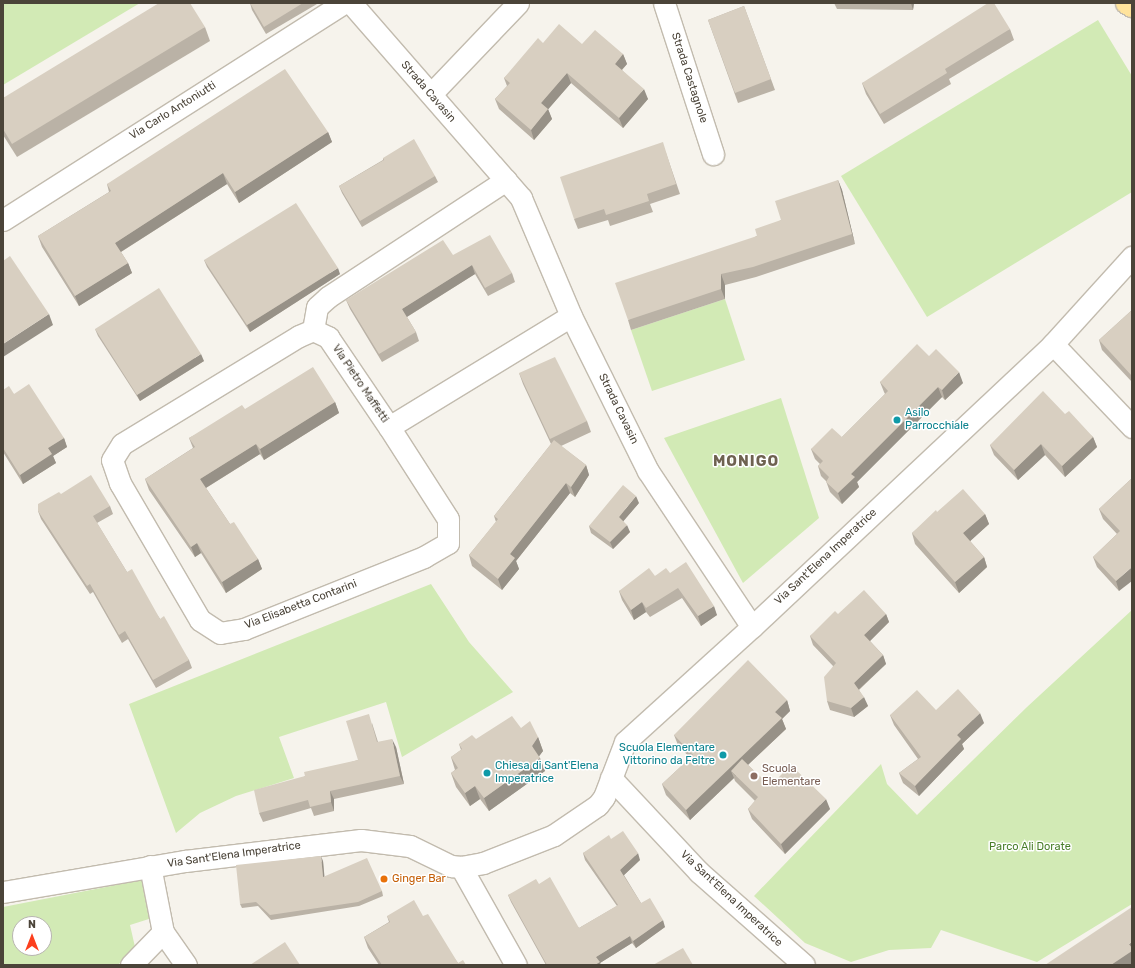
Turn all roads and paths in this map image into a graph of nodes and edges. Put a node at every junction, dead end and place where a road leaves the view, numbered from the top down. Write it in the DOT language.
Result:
graph roads {
  1 [pos="344,3"];
  2 [pos="351,3"];
  3 [pos="518,3"];
  4 [pos="664,3"];
  5 [pos="1127,3"];
  6 [pos="1132,6"];
  7 [pos="431,94"];
  8 [pos="713,154"];
  9 [pos="506,180"];
  10 [pos="3,220"];
  11 [pos="1132,257"];
  12 [pos="571,316"];
  13 [pos="313,330"];
  14 [pos="1053,344"];
  15 [pos="389,427"];
  16 [pos="1132,427"];
  17 [pos="752,627"];
  18 [pos="612,778"];
  19 [pos="150,866"];
  20 [pos="461,867"];
  21 [pos="3,892"];
  22 [pos="163,932"];
  23 [pos="131,965"];
  24 [pos="186,965"];
  25 [pos="516,965"];
  26 [pos="804,965"];
  1 -- 10 [label="street, Via Carlo Antoniutti"];
  2 -- 7 [label="street, Strada Cavasin"];
  3 -- 7 [label="street"];
  4 -- 8 [label="street, Strada Castagnole"];
  5 -- 6 [label="main road"];
  7 -- 9 [label="street, Strada Cavasin"];
  9 -- 12 [label="street, Strada Cavasin"];
  9 -- 13 [label="street"];
  11 -- 14 [label="street, Via Sant'Elena Imperatrice"];
  12 -- 15 [label="street, Via Pietro Maffetti"];
  12 -- 17 [label="street, Strada Cavasin"];
  13 -- 15 [label="street, Via Pietro Maffetti"];
  13 -- 15 [label="street, Via Elisabetta Contarini"];
  14 -- 16 [label="street"];
  14 -- 17 [label="street, Via Sant'Elena Imperatrice"];
  17 -- 18 [label="street, Via Sant'Elena Imperatrice"];
  18 -- 20 [label="street, Via Sant'Elena Imperatrice"];
  18 -- 26 [label="street, Via Sant'Elena Imperatrice"];
  19 -- 20 [label="street, Via Sant'Elena Imperatrice"];
  19 -- 21 [label="street, Via Sant'Elena Imperatrice"];
  19 -- 22 [label="street"];
  20 -- 25 [label="street"];
  22 -- 23 [label="street"];
  22 -- 24 [label="street"];
}
